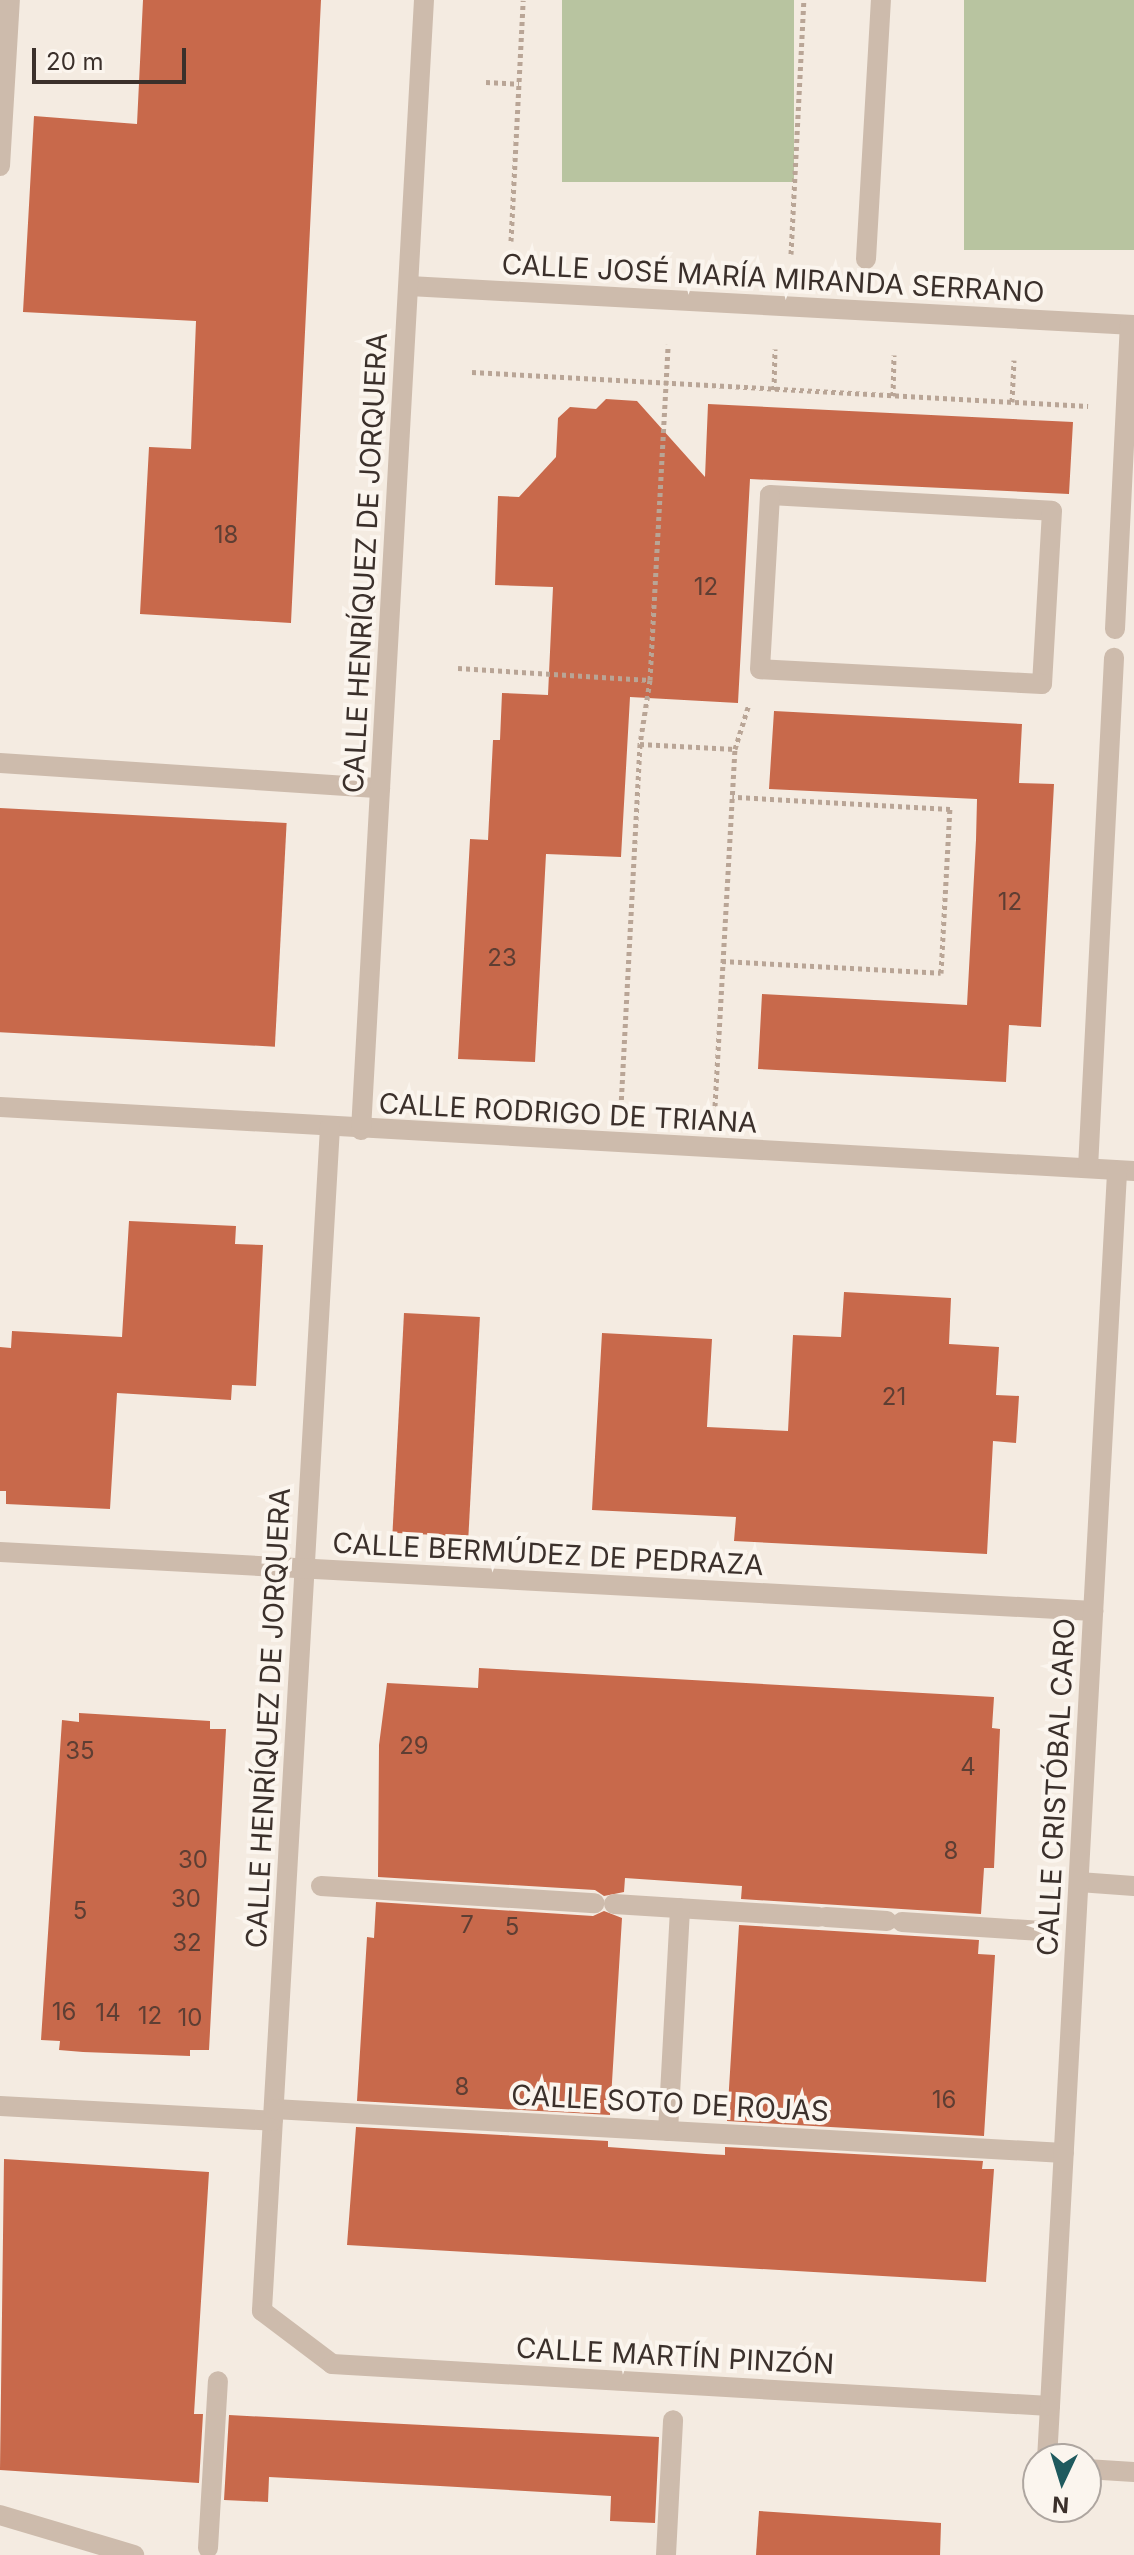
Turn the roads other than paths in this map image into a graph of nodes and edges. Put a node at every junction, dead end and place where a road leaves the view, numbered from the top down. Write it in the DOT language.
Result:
graph roads {
  1 [pos="10,0"];
  2 [pos="424,0"];
  3 [pos="881,0"];
  4 [pos="0,166"];
  5 [pos="866,259"];
  6 [pos="409,286"];
  7 [pos="1132,325"];
  8 [pos="1115,629"];
  9 [pos="1114,658"];
  10 [pos="760,669"];
  11 [pos="0,763"];
  12 [pos="380,788"];
  13 [pos="0,1107"];
  14 [pos="330,1127"];
  15 [pos="361,1130"];
  16 [pos="1088,1168"];
  17 [pos="1125,1171"];
  18 [pos="0,1552"];
  19 [pos="304,1568"];
  20 [pos="1093,1611"];
  21 [pos="1079,1882"];
  22 [pos="321,1886"];
  23 [pos="1134,1886"];
  24 [pos="680,1908"];
  25 [pos="1043,1931"];
  26 [pos="0,2106"];
  27 [pos="273,2115"];
  28 [pos="668,2131"];
  29 [pos="1064,2153"];
  30 [pos="262,2311"];
  31 [pos="218,2381"];
  32 [pos="1050,2406"];
  33 [pos="673,2420"];
  34 [pos="1048,2443"];
  35 [pos="1102,2470"];
  36 [pos="1134,2472"];
  37 [pos="0,2515"];
  38 [pos="208,2548"];
  39 [pos="134,2555"];
  40 [pos="666,2555"];
  1 -- 4 [label="street"];
  2 -- 6 [label="street, CALLE HENRÍQUEZ DE JORQUERA"];
  3 -- 5 [label="street"];
  6 -- 7 [label="street, CALLE JOSÉ MARÍA MIRANDA SERRANO"];
  6 -- 12 [label="street, CALLE HENRÍQUEZ DE JORQUERA"];
  7 -- 8 [label="street"];
  9 -- 16 [label="street"];
  10 -- 10 [label="street"];
  11 -- 12 [label="street"];
  12 -- 15 [label="street, CALLE HENRÍQUEZ DE JORQUERA"];
  13 -- 14 [label="street, CALLE RODRIGO DE TRIANA"];
  14 -- 15 [label="street, CALLE RODRIGO DE TRIANA"];
  14 -- 19 [label="street, CALLE HENRÍQUEZ DE JORQUERA"];
  15 -- 16 [label="street, CALLE RODRIGO DE TRIANA"];
  16 -- 17 [label="street, CALLE RODRIGO DE TRIANA"];
  17 -- 20 [label="street, CALLE CRISTÓBAL CARO"];
  18 -- 19 [label="street, CALLE BERMÚDEZ DE PEDRAZA"];
  19 -- 20 [label="street, CALLE BERMÚDEZ DE PEDRAZA"];
  19 -- 27 [label="street, CALLE HENRÍQUEZ DE JORQUERA"];
  20 -- 21 [label="street, CALLE CRISTÓBAL CARO"];
  21 -- 23 [label="street"];
  21 -- 29 [label="street, CALLE CRISTÓBAL CARO"];
  22 -- 24 [label="street"];
  24 -- 25 [label="street"];
  24 -- 28 [label="street"];
  26 -- 27 [label="street, CALLE SOTO DE ROJAS"];
  27 -- 28 [label="street, CALLE SOTO DE ROJAS"];
  27 -- 30 [label="street, CALLE HENRÍQUEZ DE JORQUERA"];
  28 -- 29 [label="street, CALLE SOTO DE ROJAS"];
  29 -- 32 [label="street, CALLE CRISTÓBAL CARO"];
  30 -- 32 [label="street, CALLE MARTÍN PINZÓN"];
  31 -- 38 [label="street"];
  32 -- 34 [label="street"];
  33 -- 40 [label="street"];
  35 -- 36 [label="street"];
  37 -- 39 [label="street"];
}
